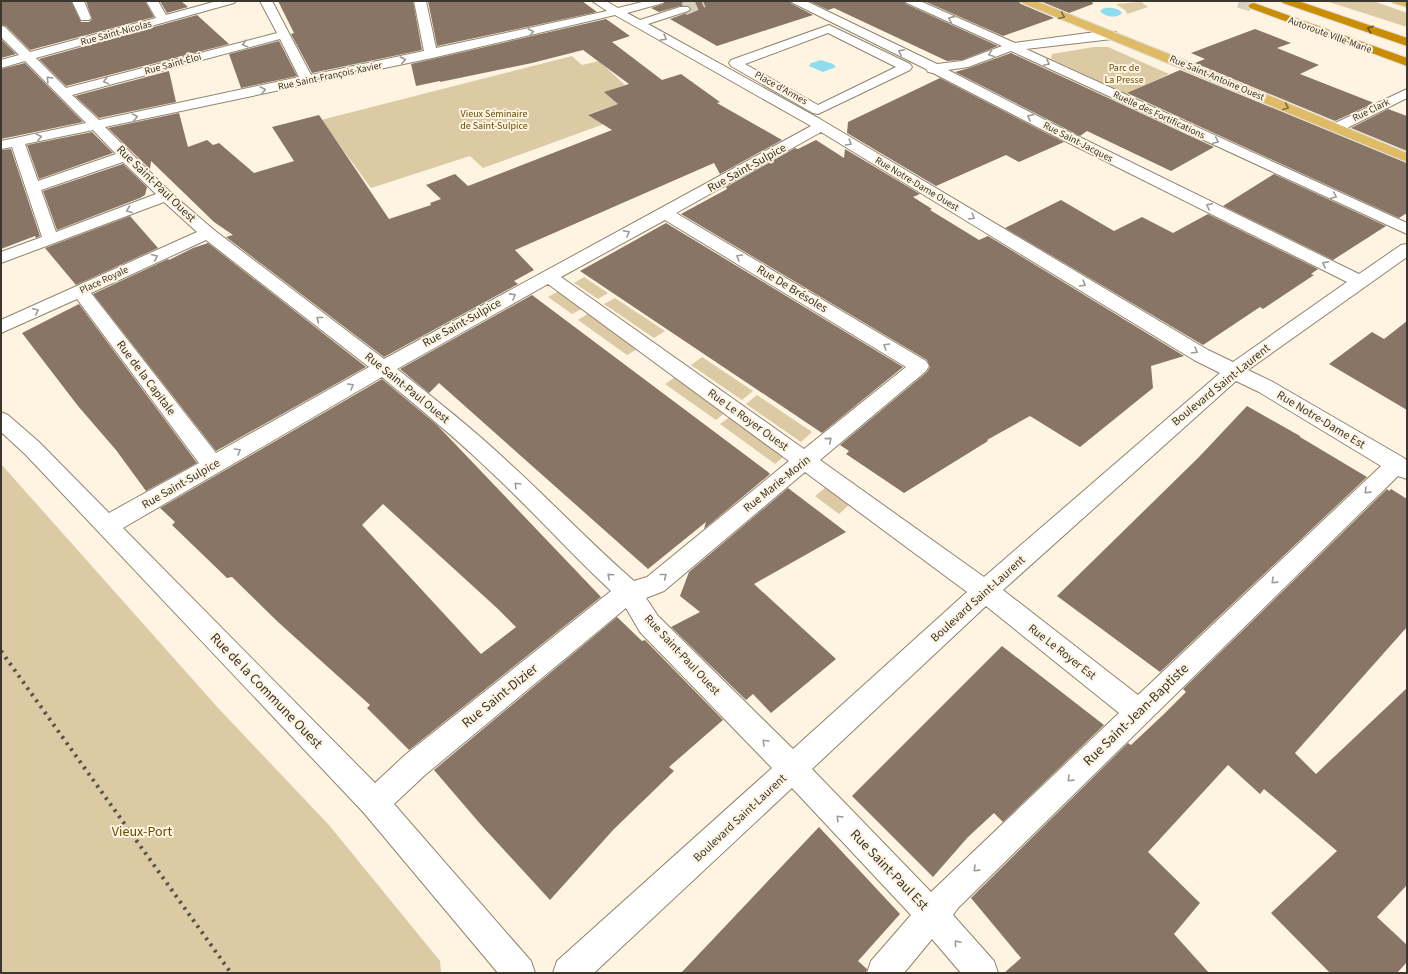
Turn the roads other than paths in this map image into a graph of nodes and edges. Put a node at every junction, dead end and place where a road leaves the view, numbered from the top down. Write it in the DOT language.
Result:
graph roads {
  1 [pos="78,1"];
  2 [pos="152,1"];
  3 [pos="230,1"];
  4 [pos="266,1"];
  5 [pos="420,1"];
  6 [pos="598,1"];
  7 [pos="659,1"];
  8 [pos="797,1"];
  9 [pos="911,1"];
  10 [pos="1026,1"];
  11 [pos="1287,1"];
  12 [pos="1397,1"];
  13 [pos="1407,4"];
  14 [pos="1254,6"];
  15 [pos="684,9"];
  16 [pos="618,12"];
  17 [pos="85,18"];
  18 [pos="162,20"];
  19 [pos="638,24"];
  20 [pos="833,25"];
  21 [pos="1,30"];
  22 [pos="283,34"];
  23 [pos="1112,35"];
  24 [pos="1407,42"];
  25 [pos="1012,47"];
  26 [pos="432,54"];
  27 [pos="27,57"];
  28 [pos="1407,62"];
  29 [pos="1,64"];
  30 [pos="710,65"];
  31 [pos="936,69"];
  32 [pos="307,80"];
  33 [pos="63,93"];
  34 [pos="1407,93"];
  35 [pos="818,124"];
  36 [pos="97,125"];
  37 [pos="1336,128"];
  38 [pos="17,142"];
  39 [pos="1,145"];
  40 [pos="126,156"];
  41 [pos="1407,158"];
  42 [pos="32,188"];
  43 [pos="166,196"];
  44 [pos="666,213"];
  45 [pos="1407,229"];
  46 [pos="208,233"];
  47 [pos="51,240"];
  48 [pos="1407,249"];
  49 [pos="1,258"];
  50 [pos="549,276"];
  51 [pos="1360,282"];
  52 [pos="80,291"];
  53 [pos="1,327"];
  54 [pos="919,366"];
  55 [pos="383,368"];
  56 [pos="1234,372"];
  57 [pos="1,420"];
  58 [pos="805,461"];
  59 [pos="213,466"];
  60 [pos="1401,467"];
  61 [pos="107,526"];
  62 [pos="985,591"];
  63 [pos="630,594"];
  64 [pos="1139,712"];
  65 [pos="793,769"];
  66 [pos="374,803"];
  67 [pos="932,915"];
  68 [pos="519,973"];
  69 [pos="569,973"];
  70 [pos="883,973"];
  71 [pos="982,973"];
  1 -- 17 [label="street"];
  2 -- 18 [label="street"];
  3 -- 18 [label="street, Rue Saint-Nicolas"];
  4 -- 22 [label="street"];
  5 -- 26 [label="street"];
  6 -- 16 [label="street, Rue Notre-Dame Ouest"];
  7 -- 16 [label="street, Rue Saint-François-Xavier"];
  8 -- 20 [label="street, Rue Saint-Jacques"];
  25 -- 9 [label="street, Ruelle des Fortifications, one-way"];
  10 -- 23 [label="main road, Rue Saint-Antoine Ouest, one-way"];
  24 -- 11 [label="highway, Autoroute Ville-Marie, one-way"];
  12 -- 13 [label="main road"];
  14 -- 28 [label="highway, Autoroute Ville-Marie"];
  15 -- 19 [label="street"];
  16 -- 19 [label="street, Rue Notre-Dame Ouest"];
  26 -- 16 [label="street, Rue Saint-François-Xavier, one-way"];
  18 -- 27 [label="street, Rue Saint-Nicolas"];
  19 -- 30 [label="street, Rue Notre-Dame Ouest, one-way"];
  20 -- 20 [label="street, Place d'Armes"];
  20 -- 30 [label="street"];
  31 -- 20 [label="street, Rue Saint-Jacques, one-way"];
  21 -- 27 [label="street, Rue Saint-Paul Ouest"];
  22 -- 32 [label="street"];
  22 -- 33 [label="street, Rue Saint-Éloi, one-way"];
  23 -- 25 [label="street"];
  23 -- 37 [label="main road, Rue Saint-Antoine Ouest, one-way"];
  25 -- 31 [label="street, one-way"];
  25 -- 45 [label="street, Ruelle des Fortifications, one-way"];
  32 -- 26 [label="street, Rue Saint-François-Xavier, one-way"];
  27 -- 29 [label="street, Rue Saint-Nicolas"];
  33 -- 27 [label="street, Rue Saint-Paul Ouest, one-way"];
  30 -- 35 [label="street, Rue Notre-Dame Ouest"];
  31 -- 35 [label="street"];
  51 -- 31 [label="street, Rue Saint-Jacques, one-way"];
  36 -- 32 [label="street, Rue Saint-François-Xavier, one-way"];
  33 -- 36 [label="street, Rue Saint-Paul Ouest"];
  34 -- 37 [label="street, Rue Clark"];
  35 -- 44 [label="street, Rue Saint-Sulpice"];
  35 -- 56 [label="street, Rue Notre-Dame Ouest, one-way"];
  38 -- 36 [label="street, Rue Saint-François-Xavier, one-way"];
  36 -- 40 [label="street, Rue Saint-Paul Ouest"];
  37 -- 41 [label="main road, Rue Saint-Antoine Ouest"];
  38 -- 39 [label="street, Rue Saint-François-Xavier"];
  38 -- 42 [label="street"];
  40 -- 42 [label="street"];
  40 -- 43 [label="street, Rue Saint-Paul Ouest"];
  42 -- 47 [label="street"];
  43 -- 46 [label="street, Rue Saint-Paul Ouest"];
  43 -- 47 [label="street, one-way"];
  50 -- 44 [label="street, Rue Saint-Sulpice, one-way"];
  54 -- 44 [label="street, Rue De Brésoles, one-way"];
  52 -- 46 [label="street, Place Royale, one-way"];
  55 -- 46 [label="street, Rue Saint-Paul Ouest, one-way"];
  47 -- 49 [label="street"];
  48 -- 51 [label="street, Boulevard Saint-Laurent"];
  55 -- 50 [label="street, Rue Saint-Sulpice, one-way"];
  50 -- 58 [label="street, Rue Le Royer Ouest"];
  51 -- 56 [label="street, Boulevard Saint-Laurent"];
  53 -- 52 [label="street, Place Royale, one-way"];
  52 -- 59 [label="street, Rue de la Capitale"];
  58 -- 54 [label="street, Rue Marie-Morin, one-way"];
  59 -- 55 [label="street, Rue Saint-Sulpice, one-way"];
  63 -- 55 [label="street, Rue Saint-Paul Ouest, one-way"];
  56 -- 60 [label="street, Rue Notre-Dame Est"];
  56 -- 62 [label="street, Boulevard Saint-Laurent"];
  57 -- 61 [label="street, Rue de la Commune Ouest"];
  58 -- 62 [label="street, Rue Le Royer Ouest"];
  63 -- 58 [label="street, Rue Marie-Morin, one-way"];
  59 -- 61 [label="street, Rue Saint-Sulpice"];
  60 -- 64 [label="street, Rue Saint-Jean-Baptiste, one-way"];
  61 -- 66 [label="street, Rue de la Commune Ouest"];
  62 -- 64 [label="street, Rue Le Royer Est"];
  62 -- 65 [label="street, Boulevard Saint-Laurent"];
  65 -- 63 [label="street, Rue Saint-Paul Ouest, one-way"];
  63 -- 66 [label="street, Rue Saint-Dizier"];
  64 -- 67 [label="street, Rue Saint-Jean-Baptiste, one-way"];
  67 -- 65 [label="street, Rue Saint-Paul Est, one-way"];
  65 -- 69 [label="street, Boulevard Saint-Laurent"];
  66 -- 68 [label="street, Rue de la Commune Ouest"];
  67 -- 70 [label="street, Rue Saint-Jean-Baptiste"];
  71 -- 67 [label="street, Rue Saint-Paul Est, one-way"];
}
